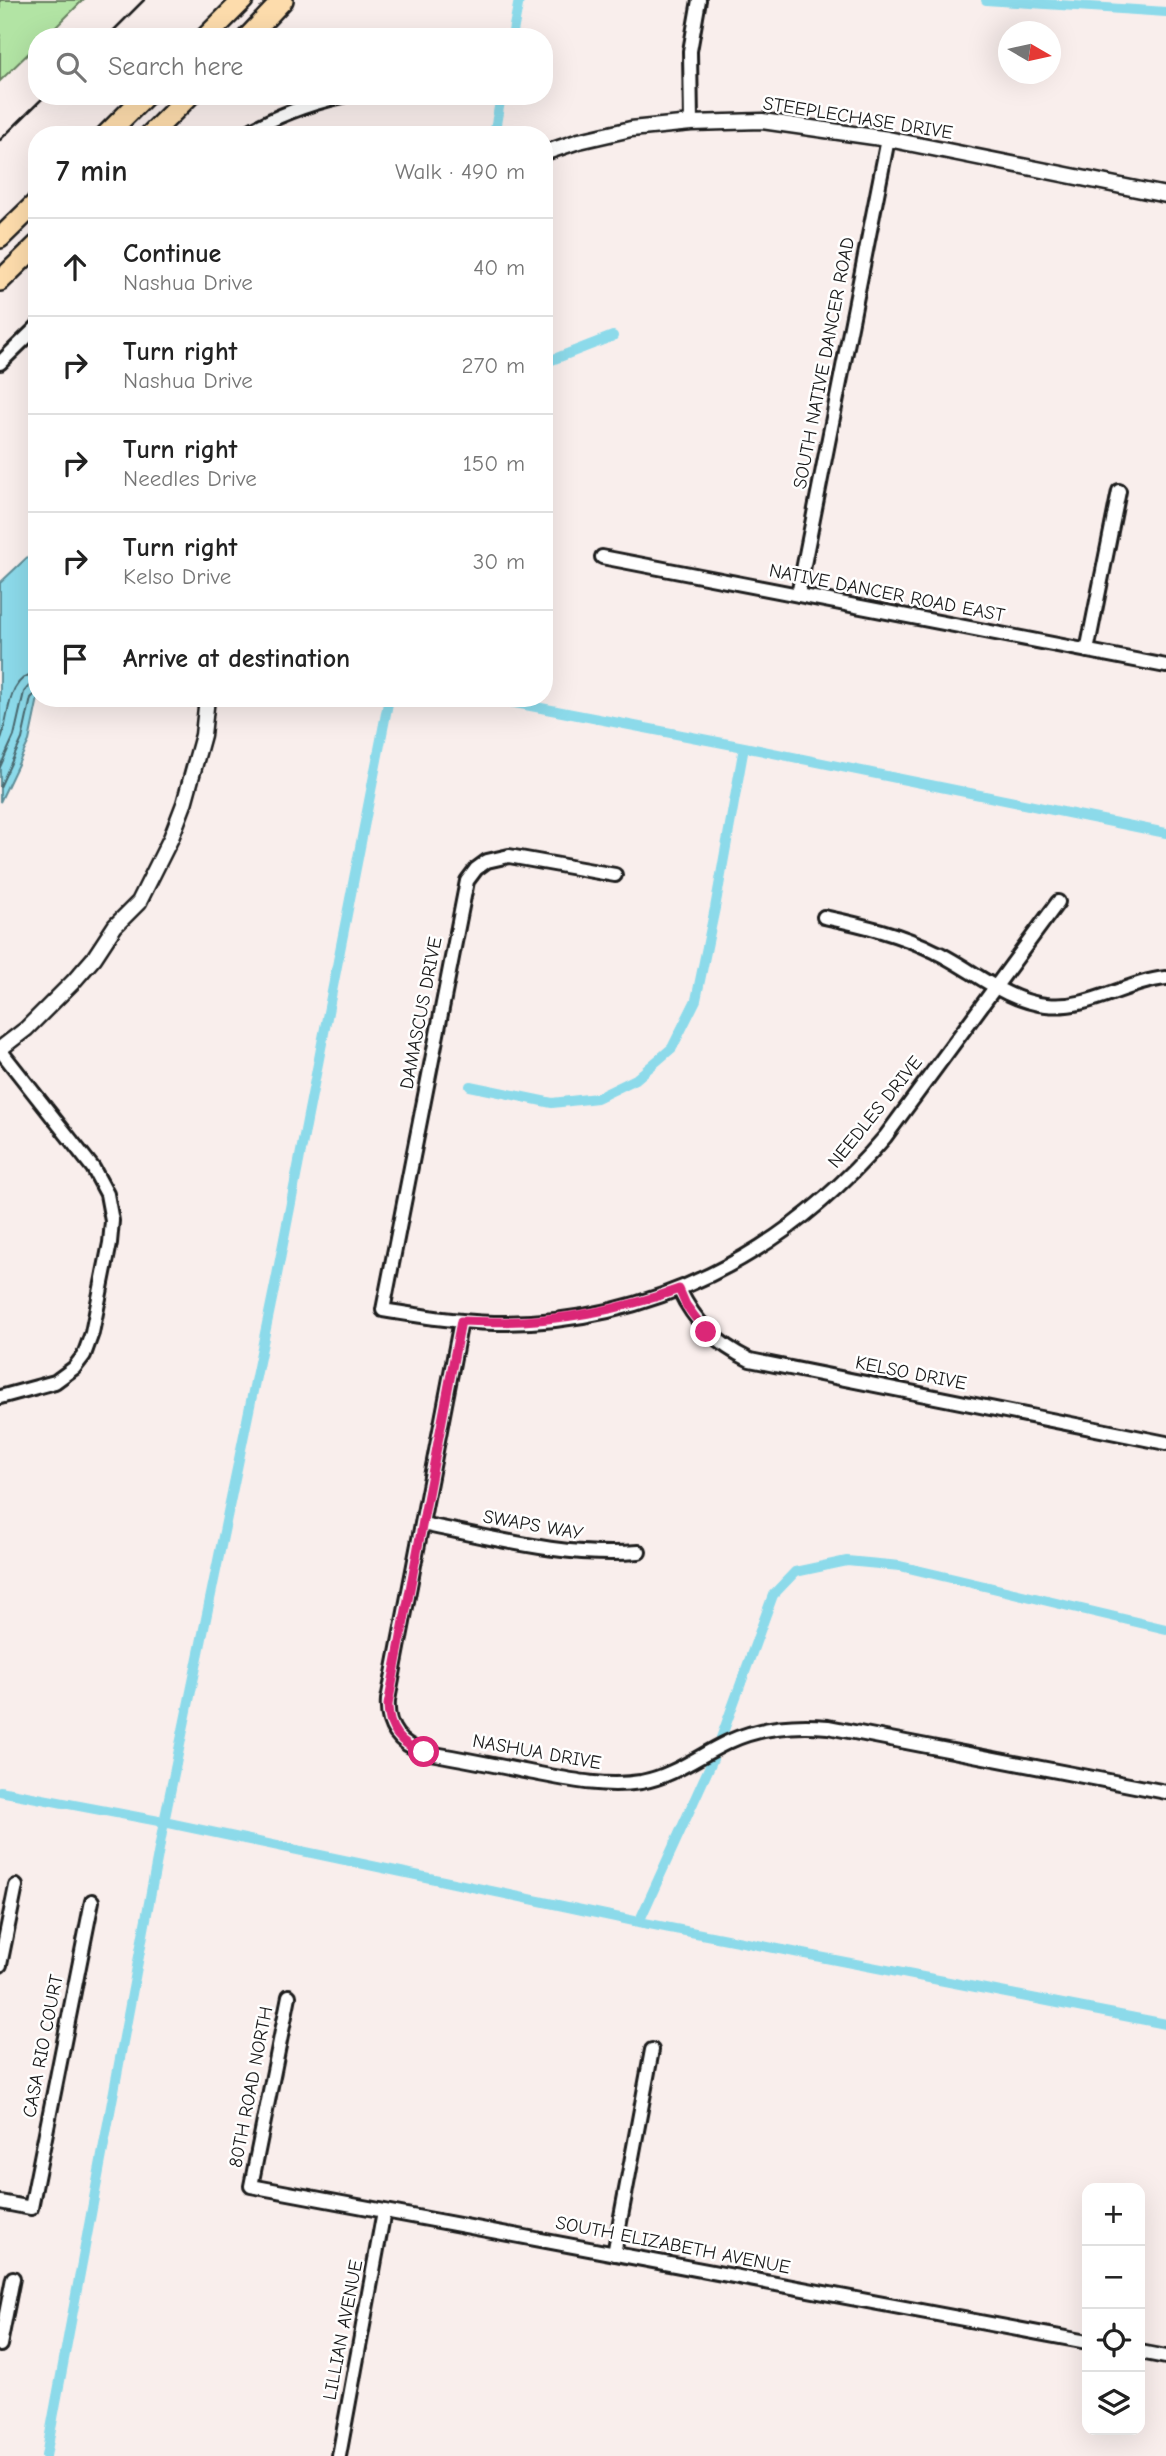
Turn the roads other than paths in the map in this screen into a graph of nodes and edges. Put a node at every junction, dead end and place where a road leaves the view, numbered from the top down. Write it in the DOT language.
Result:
graph roads {
  1 [pos="243,0"];
  2 [pos="283,0"];
  3 [pos="699,0"];
  4 [pos="215,28"];
  5 [pos="257,28"];
  6 [pos="136,105"];
  7 [pos="180,105"];
  8 [pos="309,105"];
  9 [pos="691,123"];
  10 [pos="115,126"];
  11 [pos="159,126"];
  12 [pos="259,126"];
  13 [pos="888,139"];
  14 [pos="553,150"];
  15 [pos="1166,195"];
  16 [pos="28,211"];
  17 [pos="0,238"];
  18 [pos="28,254"];
  19 [pos="0,281"];
  20 [pos="28,336"];
  21 [pos="0,363"];
  22 [pos="1119,491"];
  23 [pos="601,557"];
  24 [pos="798,595"];
  25 [pos="1087,651"];
  26 [pos="1166,666"];
  27 [pos="206,707"];
  28 [pos="615,875"];
  29 [pos="1058,902"];
  30 [pos="824,917"];
  31 [pos="1166,978"];
  32 [pos="996,986"];
  33 [pos="0,1049"];
  34 [pos="679,1289"];
  35 [pos="383,1310"];
  36 [pos="461,1321"];
  37 [pos="0,1397"];
  38 [pos="1166,1443"];
  39 [pos="422,1524"];
  40 [pos="639,1552"];
  41 [pos="1166,1792"];
  42 [pos="16,1886"];
  43 [pos="92,1901"];
  44 [pos="0,1965"];
  45 [pos="289,1996"];
  46 [pos="652,2050"];
  47 [pos="251,2186"];
  48 [pos="0,2202"];
  49 [pos="384,2211"];
  50 [pos="614,2254"];
  51 [pos="13,2278"];
  52 [pos="5,2294"];
  53 [pos="1082,2341"];
  54 [pos="0,2345"];
  55 [pos="1145,2353"];
  56 [pos="1166,2357"];
  57 [pos="339,2456"];
  1 -- 4 [label="highway"];
  2 -- 5 [label="highway"];
  3 -- 9 [label="street"];
  6 -- 10 [label="highway"];
  7 -- 11 [label="highway"];
  8 -- 12 [label="street"];
  9 -- 13 [label="street, STEEPLECHASE DRIVE"];
  9 -- 14 [label="street, STEEPLECHASE DRIVE"];
  13 -- 15 [label="street, STEEPLECHASE DRIVE"];
  13 -- 24 [label="street, SOUTH NATIVE DANCER ROAD"];
  16 -- 17 [label="highway"];
  18 -- 19 [label="highway"];
  20 -- 21 [label="street"];
  22 -- 25 [label="street"];
  23 -- 24 [label="street, NATIVE DANCER ROAD EAST"];
  24 -- 25 [label="street, NATIVE DANCER ROAD EAST"];
  25 -- 26 [label="street, NATIVE DANCER ROAD EAST"];
  27 -- 33 [label="street"];
  28 -- 35 [label="street, DAMASCUS DRIVE"];
  29 -- 32 [label="street, NEEDLES DRIVE"];
  30 -- 32 [label="street"];
  31 -- 32 [label="street"];
  32 -- 34 [label="street, NEEDLES DRIVE"];
  33 -- 37 [label="street"];
  34 -- 36 [label="street, NEEDLES DRIVE"];
  34 -- 38 [label="street, KELSO DRIVE"];
  35 -- 36 [label="street, NEEDLES DRIVE"];
  36 -- 39 [label="street, NASHUA DRIVE"];
  39 -- 40 [label="street, SWAPS WAY"];
  39 -- 41 [label="street, NASHUA DRIVE"];
  42 -- 44 [label="street"];
  43 -- 48 [label="street, CASA RIO COURT"];
  45 -- 47 [label="street, 80TH ROAD NORTH"];
  46 -- 50 [label="street"];
  47 -- 49 [label="street, SOUTH ELIZABETH AVENUE"];
  49 -- 50 [label="street, SOUTH ELIZABETH AVENUE"];
  49 -- 57 [label="street, LILLIAN AVENUE"];
  50 -- 53 [label="street, SOUTH ELIZABETH AVENUE"];
  51 -- 52 [label="street"];
  52 -- 54 [label="street"];
  55 -- 56 [label="street"];
}
